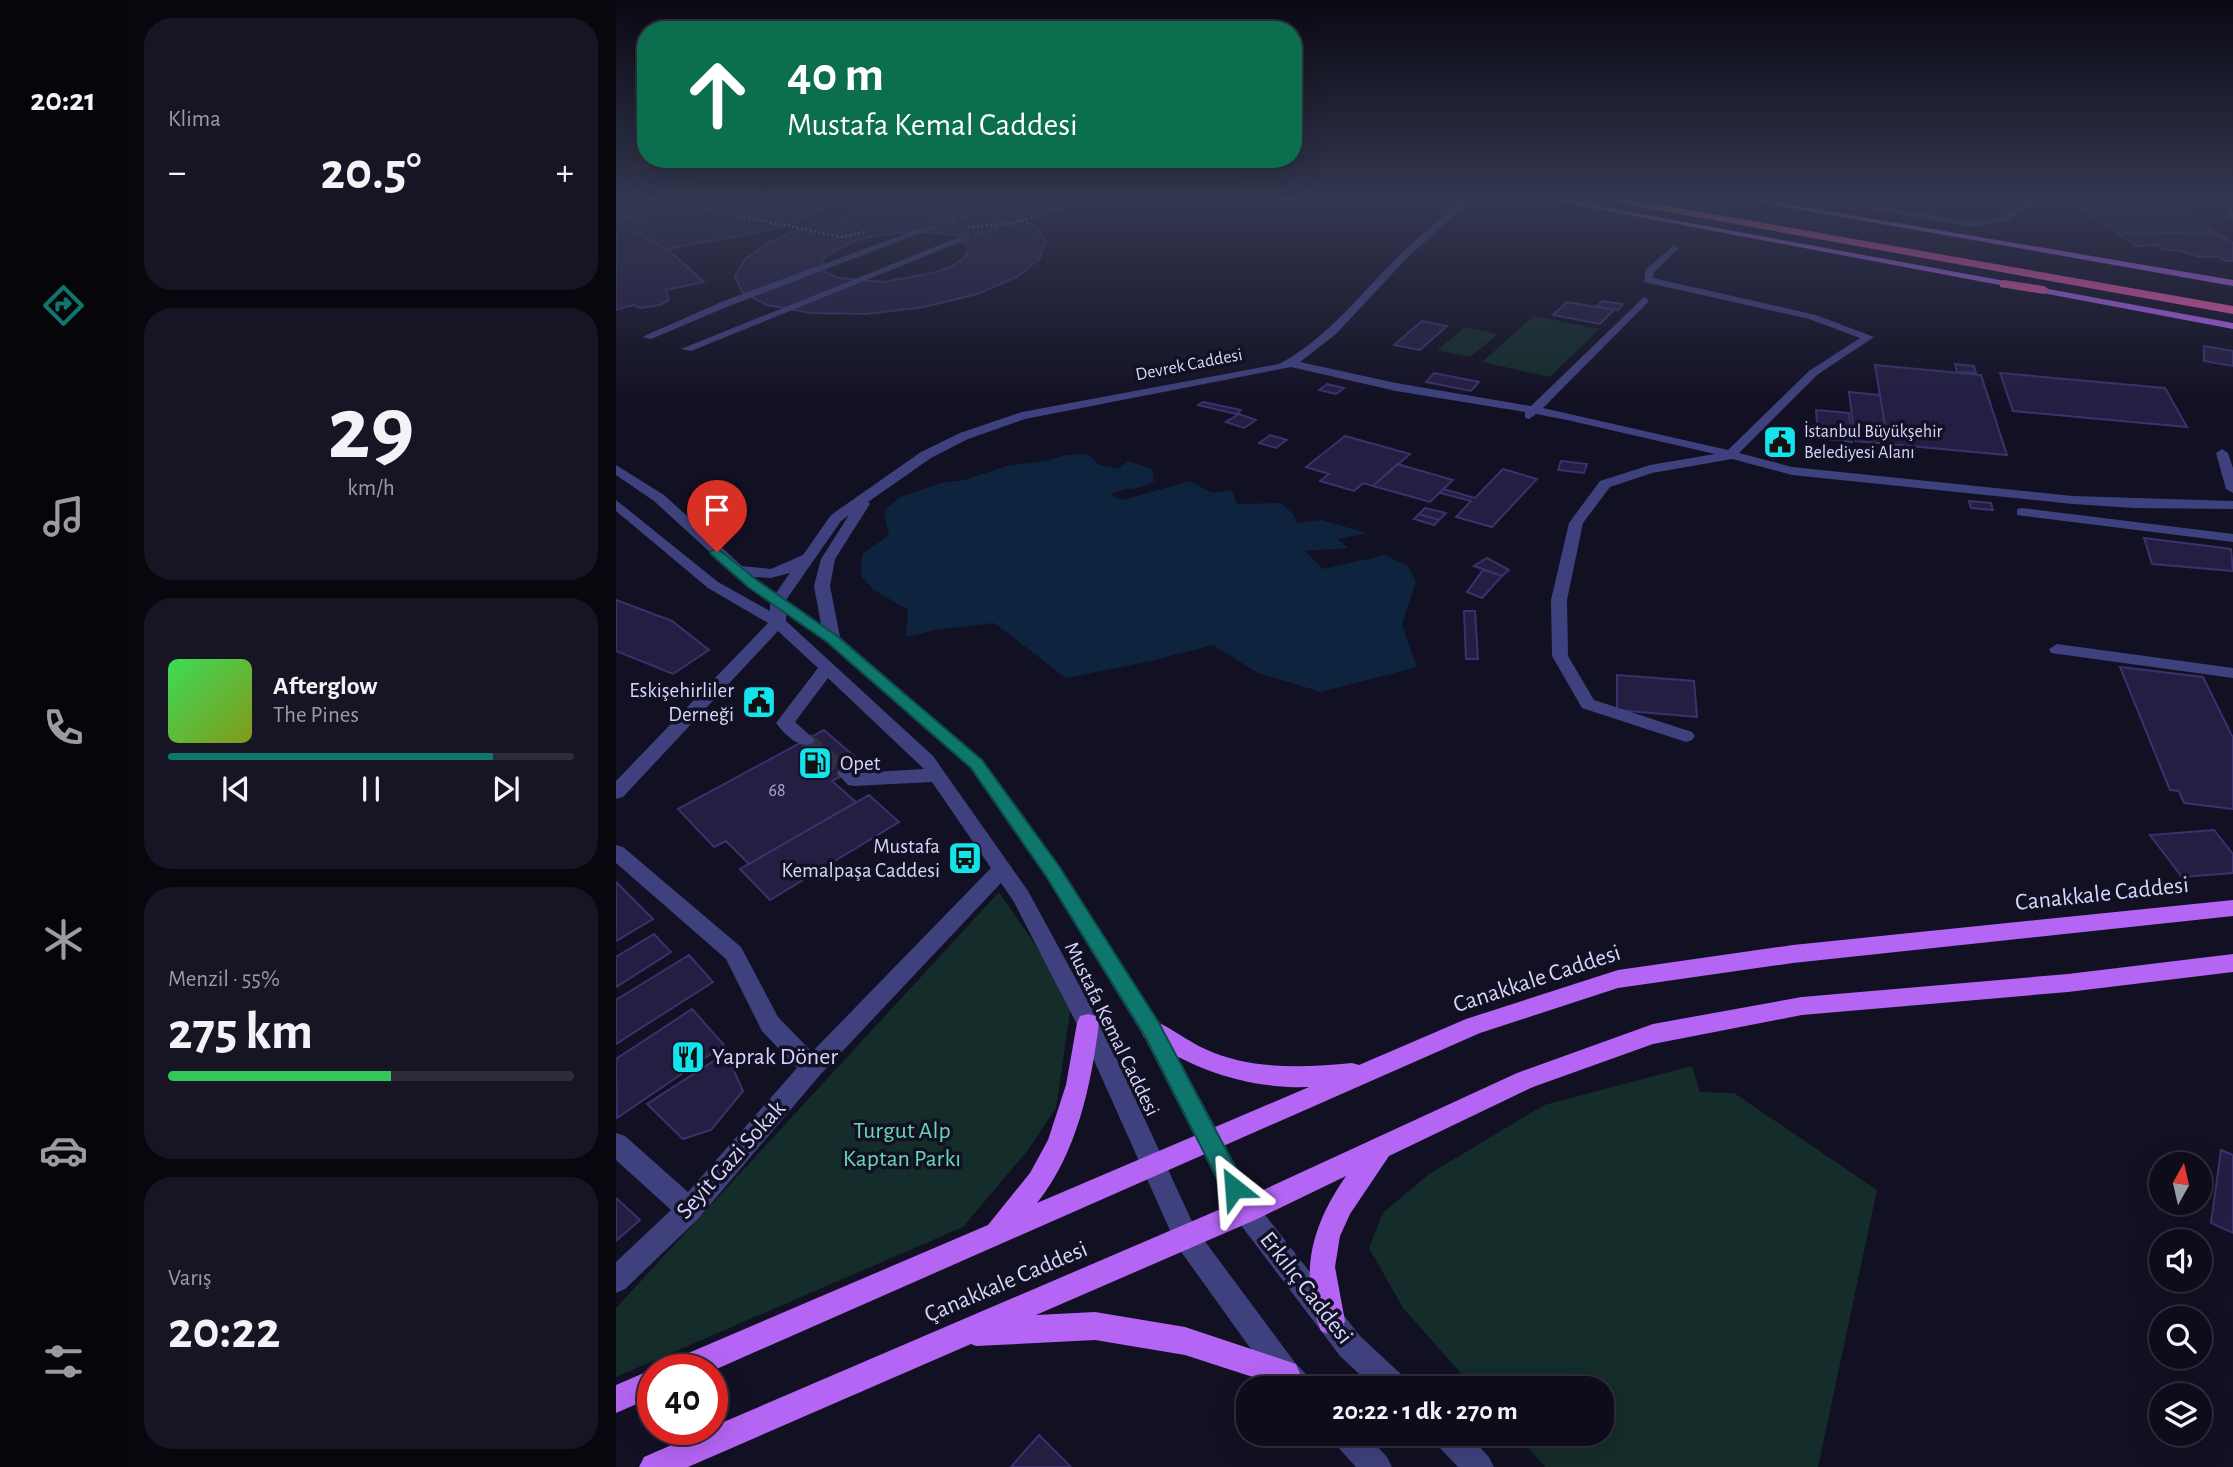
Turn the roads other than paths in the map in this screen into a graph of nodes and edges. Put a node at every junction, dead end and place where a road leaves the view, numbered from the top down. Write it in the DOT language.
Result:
graph roads {
  1 [pos="821,268"];
  2 [pos="888,268"];
  3 [pos="1392,268"];
  4 [pos="1653,268"];
  5 [pos="1916,268"];
  6 [pos="2001,268"];
  7 [pos="2065,268"];
  8 [pos="2148,268"];
  9 [pos="2233,283"];
  10 [pos="2004,285"];
  11 [pos="2233,298"];
  12 [pos="1644,300"];
  13 [pos="725,304"];
  14 [pos="2233,310"];
  15 [pos="769,316"];
  16 [pos="2233,317"];
  17 [pos="2233,326"];
  18 [pos="647,337"];
  19 [pos="687,349"];
  20 [pos="1290,363"];
  21 [pos="1532,412"];
  22 [pos="2222,453"];
  23 [pos="1729,456"];
  24 [pos="616,469"];
  25 [pos="2233,489"];
  26 [pos="872,491"];
  27 [pos="616,504"];
  28 [pos="2233,505"];
  29 [pos="2022,512"];
  30 [pos="2233,538"];
  31 [pos="813,550"];
  32 [pos="736,570"];
  33 [pos="778,601"];
  34 [pos="778,622"];
  35 [pos="832,639"];
  36 [pos="2057,649"];
  37 [pos="828,667"];
  38 [pos="2233,673"];
  39 [pos="1686,736"];
  40 [pos="806,740"];
  41 [pos="846,773"];
  42 [pos="938,775"];
  43 [pos="616,792"];
  44 [pos="616,852"];
  45 [pos="1002,869"];
  46 [pos="2233,908"];
  47 [pos="2233,963"];
  48 [pos="1088,1023"];
  49 [pos="1152,1030"];
  50 [pos="812,1068"];
  51 [pos="1373,1070"];
  52 [pos="1210,1143"];
  53 [pos="616,1144"];
  54 [pos="1381,1148"];
  55 [pos="1152,1166"];
  56 [pos="689,1210"];
  57 [pos="1246,1211"];
  58 [pos="997,1233"];
  59 [pos="1186,1237"];
  60 [pos="616,1280"];
  61 [pos="1331,1321"];
  62 [pos="962,1332"];
  63 [pos="719,1354"];
  64 [pos="1280,1376"];
  65 [pos="1289,1376"];
  66 [pos="1382,1376"];
  67 [pos="637,1390"];
  68 [pos="616,1399"];
  69 [pos="1357,1446"];
  70 [pos="1458,1446"];
  71 [pos="654,1467"];
  72 [pos="1377,1467"];
  73 [pos="1479,1467"];
  1 -- 13 [label="street"];
  2 -- 15 [label="street"];
  3 -- 20 [label="street, Devrek Caddesi"];
  4 -- 23 [label="street"];
  5 -- 10 [label="main road"];
  6 -- 14 [label="highway"];
  7 -- 11 [label="highway"];
  8 -- 9 [label="main road"];
  10 -- 16 [label="highway"];
  10 -- 17 [label="main road"];
  12 -- 21 [label="street"];
  13 -- 15 [label="street"];
  13 -- 18 [label="street"];
  15 -- 19 [label="street"];
  20 -- 21 [label="street"];
  20 -- 26 [label="street, Devrek Caddesi"];
  21 -- 23 [label="street"];
  22 -- 25 [label="street"];
  23 -- 28 [label="street"];
  23 -- 39 [label="street"];
  24 -- 32 [label="street, Mustafa Kemal Caddesi"];
  26 -- 31 [label="street, Devrek Caddesi"];
  26 -- 35 [label="street, Devrek Caddesi"];
  27 -- 34 [label="street, Mustafa Kemal Caddesi"];
  29 -- 30 [label="street"];
  31 -- 32 [label="street, Devrek Caddesi"];
  31 -- 33 [label="street, Devrek Caddesi"];
  32 -- 33 [label="street, Mustafa Kemal Caddesi"];
  33 -- 34 [label="street"];
  33 -- 35 [label="street, Mustafa Kemal Caddesi"];
  34 -- 37 [label="street, Mustafa Kemal Caddesi"];
  34 -- 43 [label="street"];
  35 -- 49 [label="street, Mustafa Kemal Caddesi"];
  36 -- 38 [label="street"];
  37 -- 40 [label="street"];
  37 -- 42 [label="street, Mustafa Kemal Caddesi"];
  41 -- 42 [label="street"];
  42 -- 45 [label="street, Mustafa Kemal Caddesi"];
  44 -- 50 [label="street"];
  45 -- 48 [label="street, Mustafa Kemal Caddesi"];
  45 -- 50 [label="street, Seyit Gazi Sokak"];
  46 -- 51 [label="main road, Canakkale Caddesi"];
  47 -- 54 [label="main road"];
  48 -- 55 [label="street, Mustafa Kemal Caddesi"];
  48 -- 58 [label="main road"];
  49 -- 51 [label="main road"];
  49 -- 52 [label="street, Erkılıç Caddesi"];
  50 -- 56 [label="street, Seyit Gazi Sokak"];
  51 -- 52 [label="main road, Canakkale Caddesi"];
  52 -- 55 [label="main road, Canakkale Caddesi"];
  52 -- 57 [label="street, Erkılıç Caddesi"];
  53 -- 56 [label="street"];
  54 -- 57 [label="main road, Çanakkale Caddesi"];
  54 -- 61 [label="main road"];
  55 -- 58 [label="main road, Canakkale Caddesi"];
  55 -- 59 [label="street, Mustafa Kemal Caddesi"];
  56 -- 60 [label="street, Seyit Gazi Sokak"];
  57 -- 59 [label="main road, Çanakkale Caddesi"];
  57 -- 61 [label="street, Erkılıç Caddesi"];
  58 -- 63 [label="main road, Canakkale Caddesi"];
  59 -- 62 [label="main road, Çanakkale Caddesi"];
  59 -- 65 [label="street, Mustafa Kemal Caddesi"];
  61 -- 66 [label="street, Erkılıç Caddesi"];
  62 -- 64 [label="main road"];
  62 -- 71 [label="main road, Çanakkale Caddesi"];
  67 -- 68 [label="main road"];
  69 -- 72 [label="street"];
  70 -- 73 [label="street"];
}
